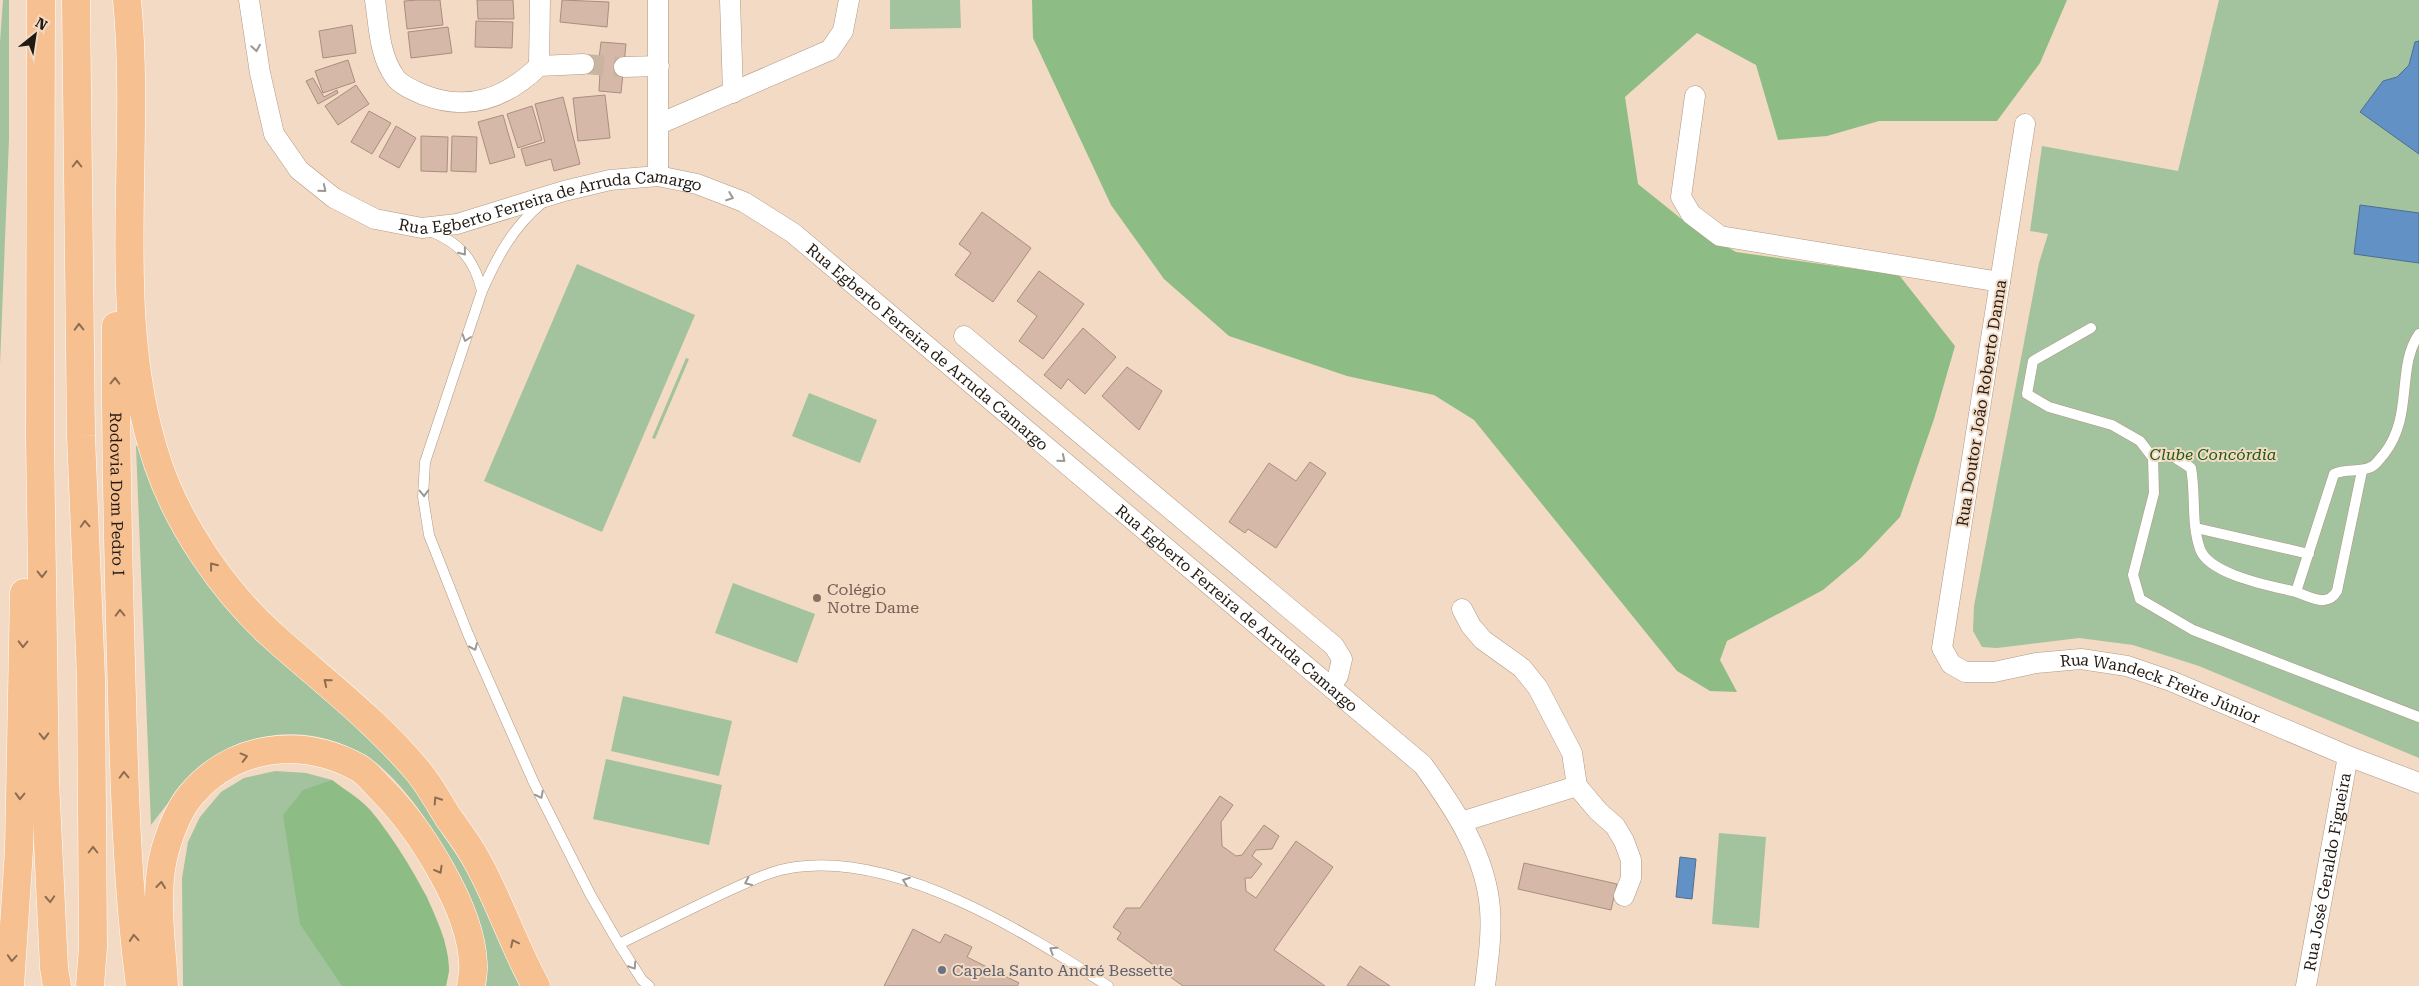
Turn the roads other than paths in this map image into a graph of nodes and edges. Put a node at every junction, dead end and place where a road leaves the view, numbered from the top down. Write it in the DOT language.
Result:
graph roads {
  1 [pos="41,0"];
  2 [pos="76,0"];
  3 [pos="116,0"];
  4 [pos="127,0"];
  5 [pos="249,0"];
  6 [pos="374,0"];
  7 [pos="540,0"];
  8 [pos="658,0"];
  9 [pos="730,0"];
  10 [pos="849,0"];
  11 [pos="40,35"];
  12 [pos="584,64"];
  13 [pos="539,66"];
  14 [pos="659,66"];
  15 [pos="624,67"];
  16 [pos="733,93"];
  17 [pos="1694,96"];
  18 [pos="659,124"];
  19 [pos="2025,124"];
  20 [pos="658,176"];
  21 [pos="552,195"];
  22 [pos="422,228"];
  23 [pos="2000,282"];
  24 [pos="482,291"];
  25 [pos="2091,328"];
  26 [pos="2419,334"];
  27 [pos="964,336"];
  28 [pos="2153,458"];
  29 [pos="2362,471"];
  30 [pos="2196,528"];
  31 [pos="2309,554"];
  32 [pos="2296,592"];
  33 [pos="1462,610"];
  34 [pos="1965,672"];
  35 [pos="1330,686"];
  36 [pos="2419,717"];
  37 [pos="2348,756"];
  38 [pos="2419,783"];
  39 [pos="1577,786"];
  40 [pos="1462,822"];
  41 [pos="1624,896"];
  42 [pos="620,944"];
  43 [pos="10,986"];
  44 [pos="57,986"];
  45 [pos="90,986"];
  46 [pos="140,986"];
  47 [pos="164,986"];
  48 [pos="471,986"];
  49 [pos="536,986"];
  50 [pos="649,986"];
  51 [pos="1108,986"];
  52 [pos="1485,986"];
  53 [pos="2306,986"];
  1 -- 11 [label="highway"];
  45 -- 2 [label="highway, one-way"];
  46 -- 3 [label="highway, Rodovia Dom Pedro I, one-way"];
  49 -- 4 [label="highway, one-way"];
  5 -- 22 [label="street, Rua Egberto Ferreira de Arruda Camargo, one-way"];
  6 -- 13 [label="street"];
  7 -- 13 [label="street"];
  8 -- 14 [label="street"];
  9 -- 16 [label="street"];
  10 -- 16 [label="street"];
  11 -- 43 [label="highway, one-way"];
  11 -- 44 [label="highway, one-way"];
  12 -- 13 [label="street"];
  14 -- 15 [label="street"];
  14 -- 18 [label="street"];
  16 -- 18 [label="street"];
  17 -- 23 [label="street"];
  18 -- 20 [label="street"];
  19 -- 23 [label="street, Rua Doutor João Roberto Danna"];
  20 -- 21 [label="street, Rua Egberto Ferreira de Arruda Camargo"];
  20 -- 35 [label="street, Rua Egberto Ferreira de Arruda Camargo, one-way"];
  21 -- 22 [label="street, Rua Egberto Ferreira de Arruda Camargo"];
  21 -- 24 [label="lane"];
  22 -- 24 [label="lane, one-way"];
  23 -- 34 [label="street, Rua Doutor João Roberto Danna"];
  24 -- 42 [label="lane, one-way"];
  25 -- 28 [label="lane"];
  26 -- 29 [label="lane"];
  27 -- 35 [label="street"];
  28 -- 30 [label="lane"];
  28 -- 36 [label="lane"];
  29 -- 31 [label="lane"];
  29 -- 32 [label="lane"];
  30 -- 31 [label="lane"];
  30 -- 32 [label="lane"];
  31 -- 32 [label="lane"];
  33 -- 39 [label="street"];
  34 -- 37 [label="street, Rua Wandeck Freire Júnior"];
  35 -- 40 [label="street, Rua Egberto Ferreira de Arruda Camargo"];
  37 -- 38 [label="street, Rua Wandeck Freire Júnior"];
  37 -- 53 [label="street, Rua José Geraldo Figueira"];
  39 -- 40 [label="street"];
  39 -- 41 [label="street"];
  40 -- 52 [label="street, Rua Egberto Ferreira de Arruda Camargo"];
  42 -- 50 [label="lane, one-way"];
  51 -- 42 [label="lane, one-way"];
  47 -- 48 [label="highway, one-way"];
}
